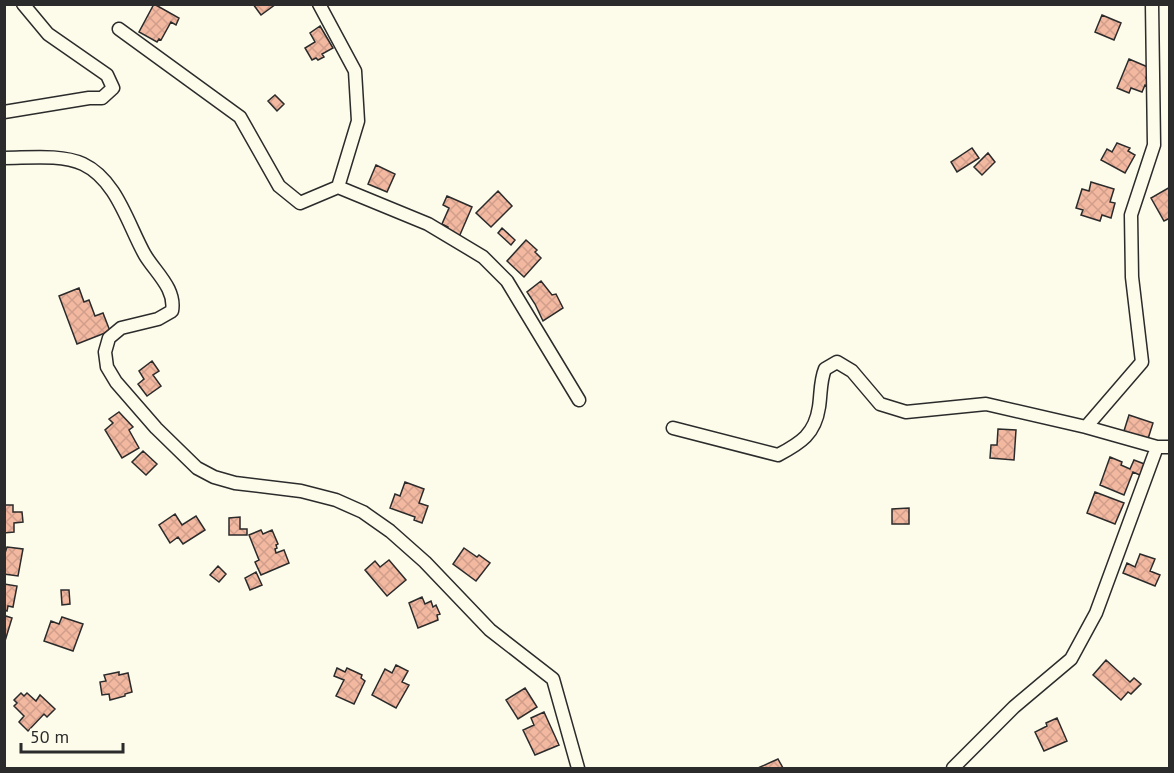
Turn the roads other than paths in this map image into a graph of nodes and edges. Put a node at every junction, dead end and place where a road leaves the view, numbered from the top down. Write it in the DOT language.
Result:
graph roads {
  1 [pos="23,4"];
  2 [pos="319,4"];
  3 [pos="1152,4"];
  4 [pos="119,29"];
  5 [pos="4,112"];
  6 [pos="4,158"];
  7 [pos="338,187"];
  8 [pos="579,400"];
  9 [pos="1086,427"];
  10 [pos="673,428"];
  11 [pos="1163,447"];
  12 [pos="578,768"];
  13 [pos="953,768"];
  1 -- 5 [label="street"];
  2 -- 7 [label="street"];
  3 -- 9 [label="street"];
  4 -- 7 [label="street"];
  6 -- 12 [label="street"];
  7 -- 8 [label="street"];
  9 -- 10 [label="street"];
  9 -- 11 [label="street"];
  11 -- 13 [label="street"];
}
